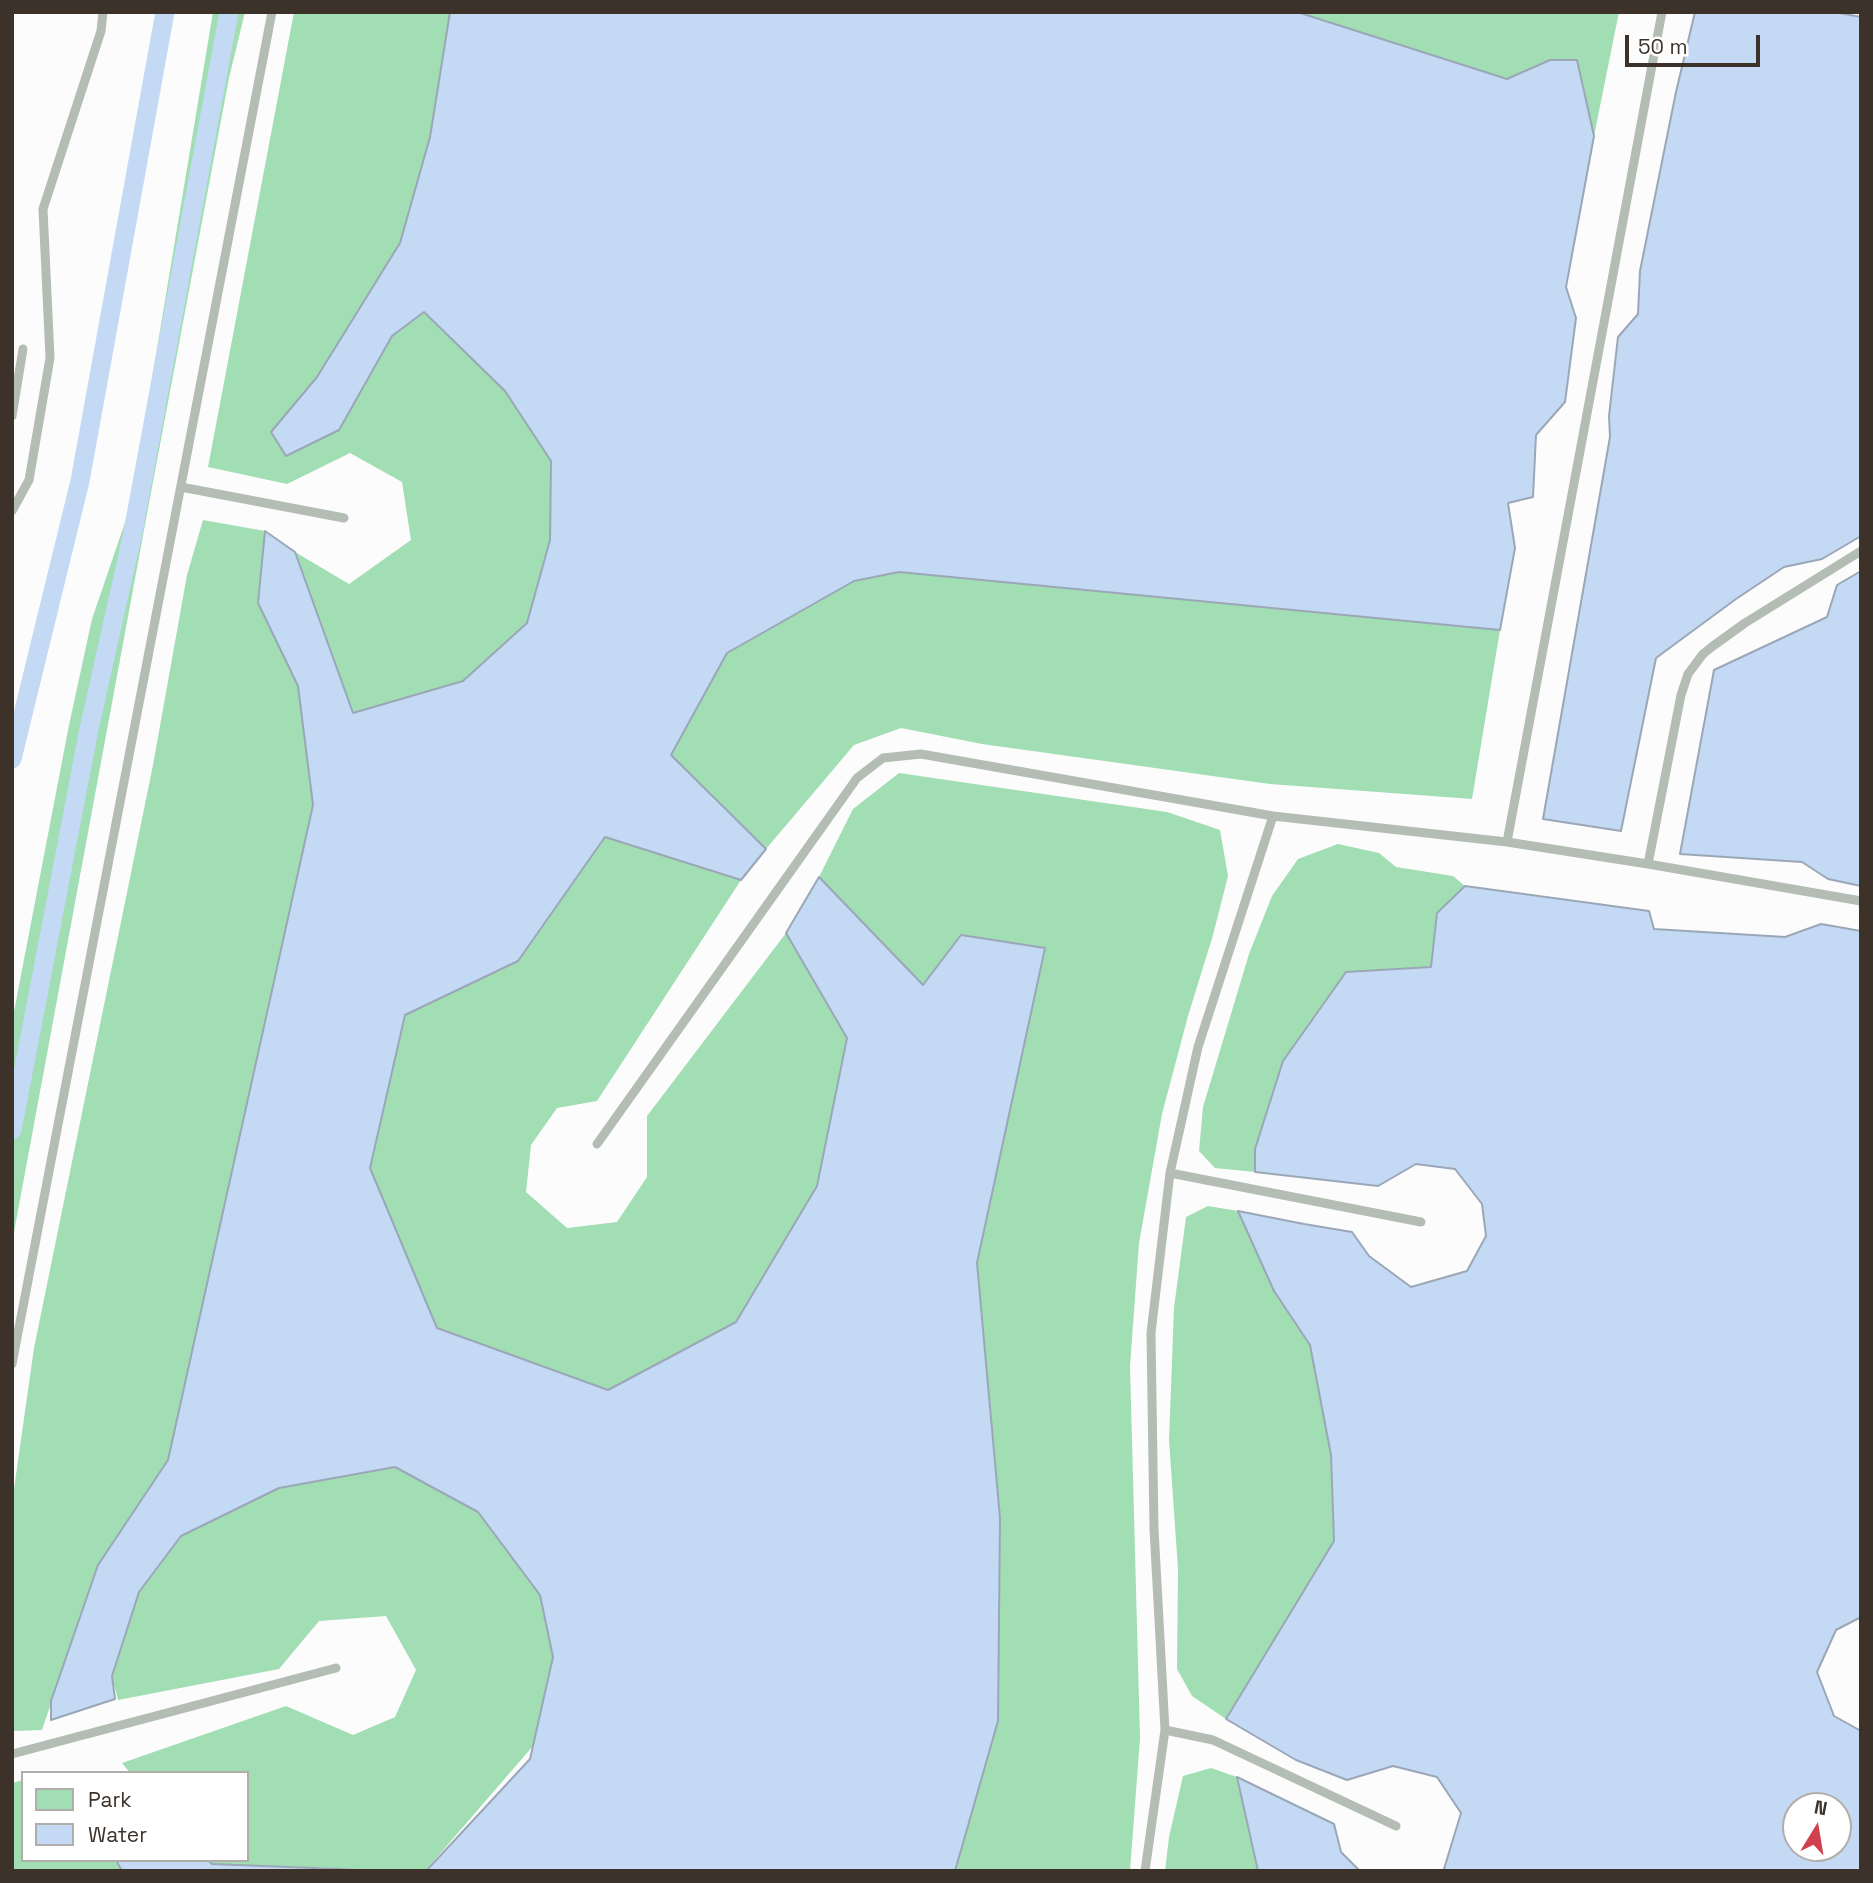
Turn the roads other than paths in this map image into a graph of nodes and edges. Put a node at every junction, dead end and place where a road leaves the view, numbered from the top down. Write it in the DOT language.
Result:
graph roads {
  1 [pos="103,12"];
  2 [pos="272,12"];
  3 [pos="1662,12"];
  4 [pos="23,349"];
  5 [pos="12,416"];
  6 [pos="181,487"];
  7 [pos="12,512"];
  8 [pos="344,518"];
  9 [pos="1861,551"];
  10 [pos="1273,816"];
  11 [pos="1507,842"];
  12 [pos="1648,864"];
  13 [pos="1861,901"];
  14 [pos="597,1144"];
  15 [pos="1170,1173"];
  16 [pos="1421,1222"];
  17 [pos="12,1364"];
  18 [pos="336,1668"];
  19 [pos="1165,1730"];
  20 [pos="12,1754"];
  21 [pos="1396,1826"];
  22 [pos="1144,1871"];
  1 -- 7 [label="lane"];
  2 -- 6 [label="lane"];
  3 -- 11 [label="lane"];
  4 -- 5 [label="lane"];
  6 -- 8 [label="lane"];
  6 -- 17 [label="lane"];
  9 -- 12 [label="lane"];
  10 -- 11 [label="lane"];
  10 -- 14 [label="lane"];
  10 -- 15 [label="lane"];
  11 -- 12 [label="lane"];
  12 -- 13 [label="lane"];
  15 -- 16 [label="lane"];
  15 -- 19 [label="lane"];
  18 -- 20 [label="lane"];
  19 -- 21 [label="lane"];
  19 -- 22 [label="lane"];
}
